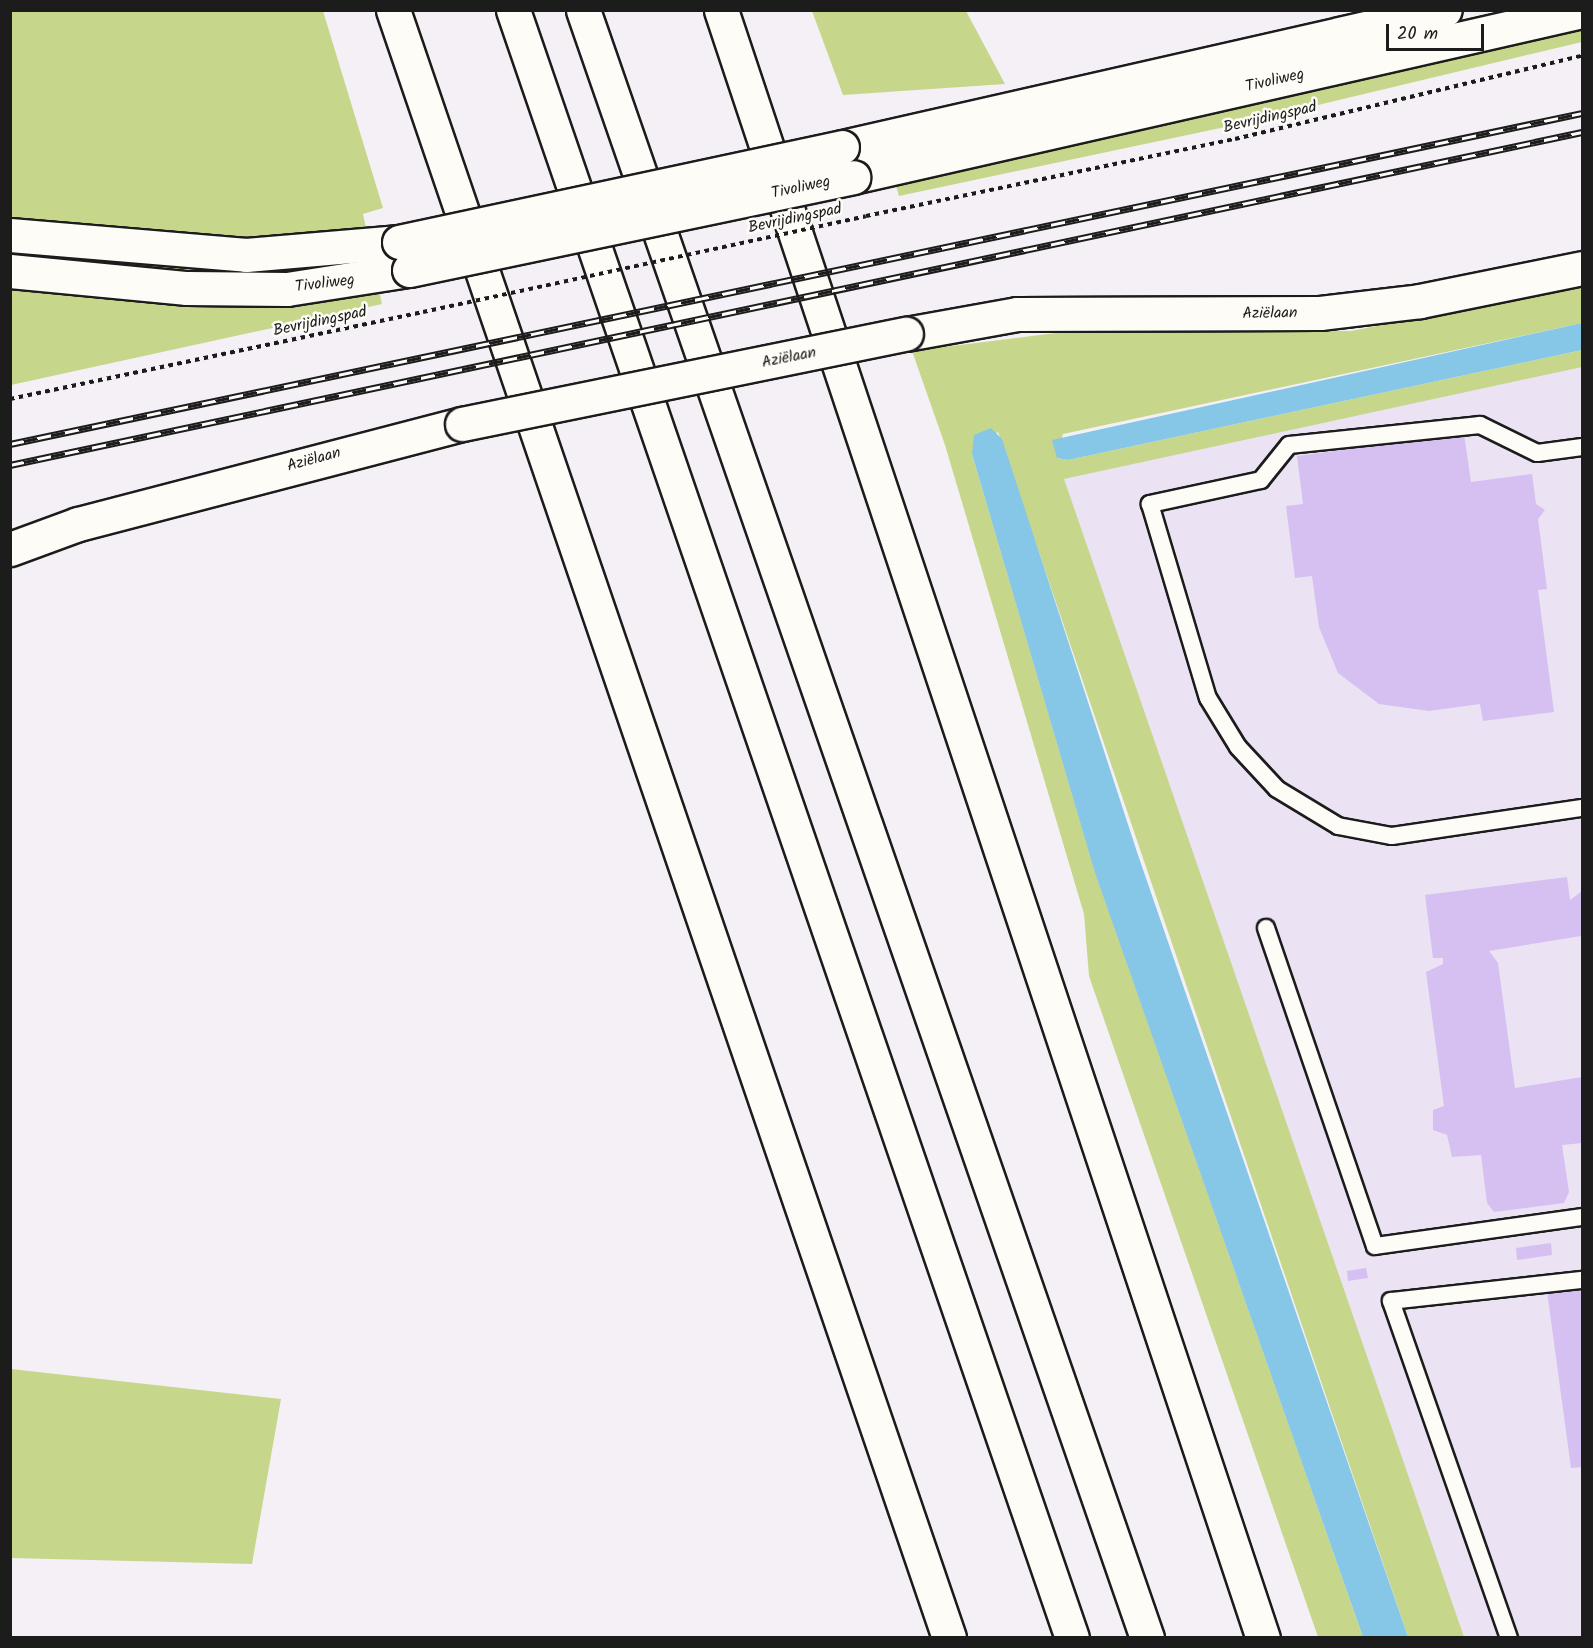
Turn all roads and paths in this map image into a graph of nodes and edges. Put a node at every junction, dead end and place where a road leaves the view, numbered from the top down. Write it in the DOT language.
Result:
graph roads {
  1 [pos="393,10"];
  2 [pos="513,10"];
  3 [pos="583,10"];
  4 [pos="722,10"];
  5 [pos="1445,10"];
  6 [pos="1582,11"];
  7 [pos="1582,56"];
  8 [pos="10,235"];
  9 [pos="404,256"];
  10 [pos="1582,268"];
  11 [pos="10,271"];
  12 [pos="10,399"];
  13 [pos="1582,447"];
  14 [pos="10,549"];
  15 [pos="1582,808"];
  16 [pos="1266,928"];
  17 [pos="1582,1217"];
  18 [pos="1582,1280"];
  19 [pos="949,1638"];
  20 [pos="1072,1638"];
  21 [pos="1147,1638"];
  22 [pos="1263,1638"];
  23 [pos="1509,1638"];
  1 -- 19 [label="main road"];
  2 -- 20 [label="main road"];
  3 -- 21 [label="main road"];
  4 -- 22 [label="main road"];
  5 -- 9 [label="main road, Tivoliweg, bridge"];
  6 -- 9 [label="main road, Tivoliweg, bridge"];
  7 -- 12 [label="path, Bevrijdingspad, bridge"];
  8 -- 9 [label="main road, Tivoliweg"];
  9 -- 11 [label="main road, Tivoliweg"];
  10 -- 14 [label="main road, Aziëlaan, bridge"];
  13 -- 15 [label="lane"];
  16 -- 17 [label="lane"];
  18 -- 23 [label="lane"];
}
